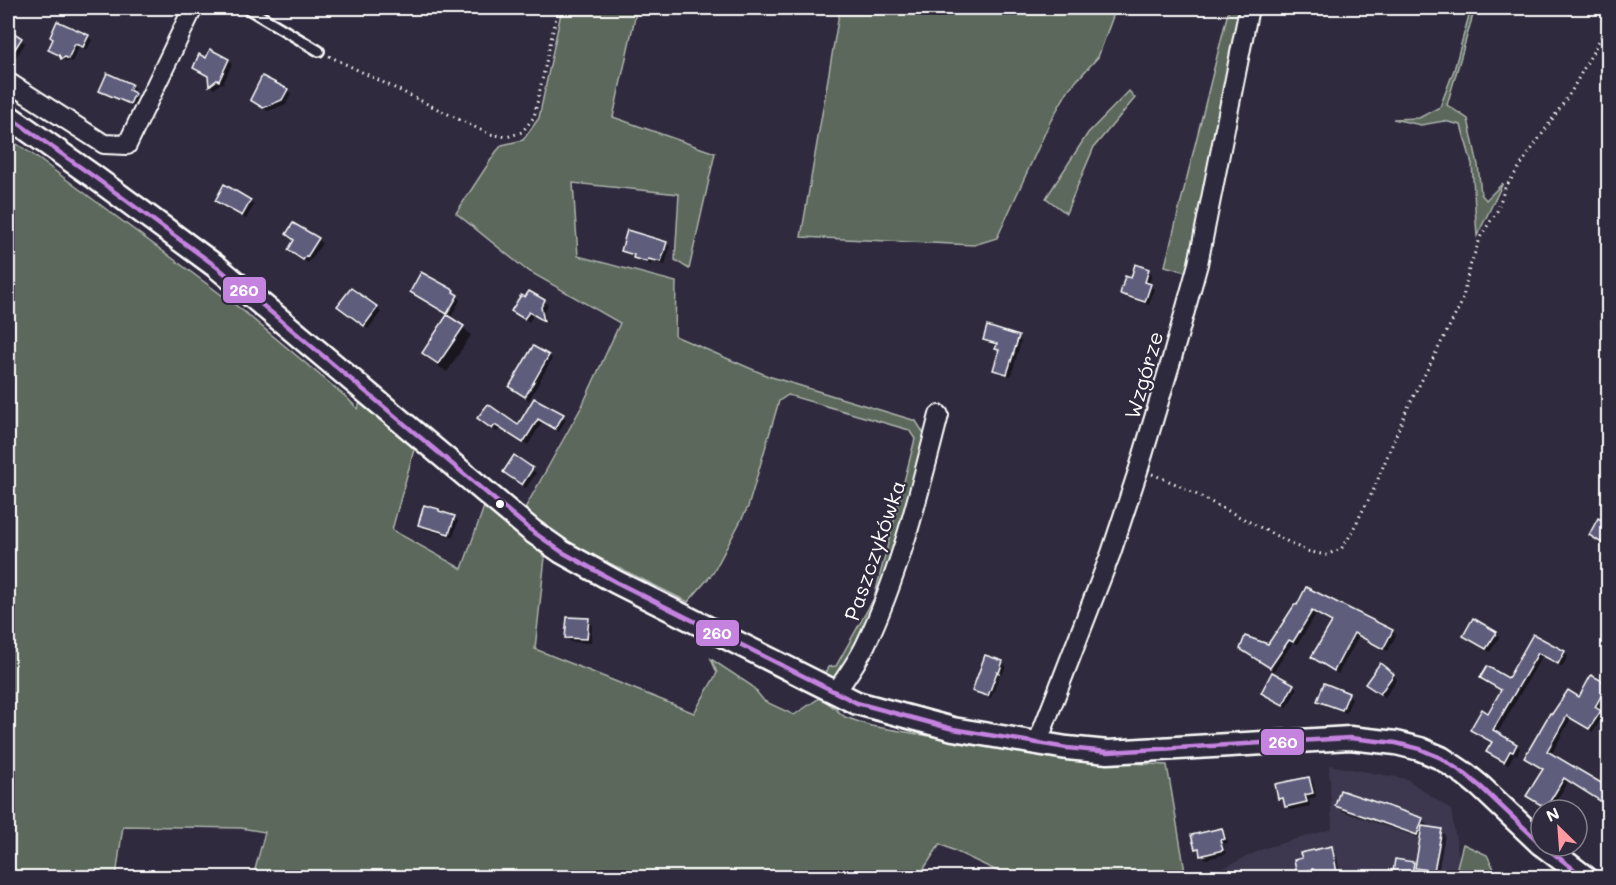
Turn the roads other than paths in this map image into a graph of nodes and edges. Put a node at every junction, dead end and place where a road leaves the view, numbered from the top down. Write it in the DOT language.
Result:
graph roads {
  1 [pos="194,8"];
  2 [pos="247,8"];
  3 [pos="1249,8"];
  4 [pos="319,51"];
  5 [pos="8,82"];
  6 [pos="8,116"];
  7 [pos="939,416"];
  8 [pos="836,692"];
  9 [pos="1037,744"];
  10 [pos="1529,832"];
  11 [pos="1560,858"];
  12 [pos="1586,878"];
  1 -- 5 [label="street"];
  2 -- 4 [label="lane"];
  3 -- 9 [label="street, Wzgórze"];
  6 -- 8 [label="street"];
  7 -- 8 [label="street, Paszczykówka"];
  8 -- 9 [label="street"];
  9 -- 10 [label="street"];
  11 -- 12 [label="street"];
}
